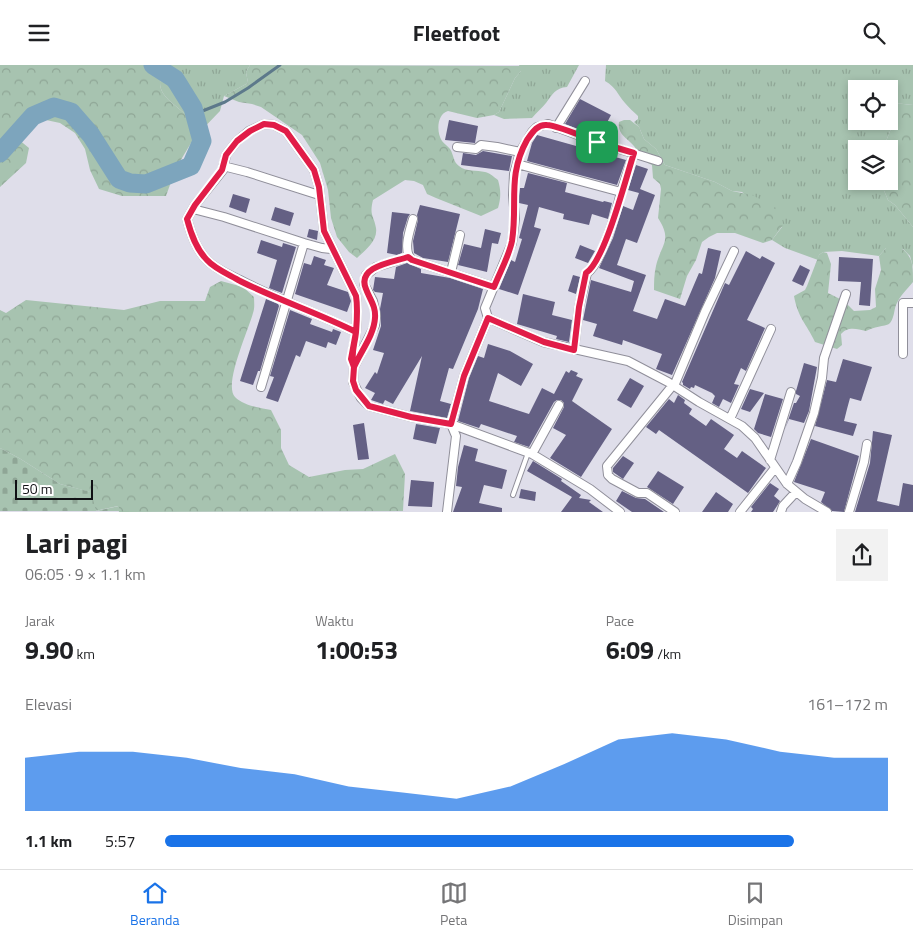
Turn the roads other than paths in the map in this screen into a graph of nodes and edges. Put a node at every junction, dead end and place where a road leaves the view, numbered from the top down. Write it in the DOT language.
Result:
graph roads {
  1 [pos="585,81"];
  2 [pos="556,128"];
  3 [pos="457,147"];
  4 [pos="520,153"];
  5 [pos="634,153"];
  6 [pos="658,161"];
  7 [pos="517,163"];
  8 [pos="224,166"];
  9 [pos="621,192"];
  10 [pos="319,195"];
  11 [pos="192,209"];
  12 [pos="413,219"];
  13 [pos="460,235"];
  14 [pos="304,243"];
  15 [pos="331,249"];
  16 [pos="734,251"];
  17 [pos="408,257"];
  18 [pos="451,272"];
  19 [pos="494,287"];
  20 [pos="846,294"];
  21 [pos="286,301"];
  22 [pos="913,303"];
  23 [pos="488,318"];
  24 [pos="771,329"];
  25 [pos="356,332"];
  26 [pos="574,350"];
  27 [pos="903,354"];
  28 [pos="354,367"];
  29 [pos="673,385"];
  30 [pos="261,387"];
  31 [pos="791,392"];
  32 [pos="560,405"];
  33 [pos="730,419"];
  34 [pos="451,424"];
  35 [pos="867,444"];
  36 [pos="530,454"];
  37 [pos="770,460"];
  38 [pos="775,468"];
  39 [pos="787,484"];
  40 [pos="796,492"];
  41 [pos="513,495"];
  42 [pos="448,511"];
  43 [pos="620,511"];
  44 [pos="675,511"];
  45 [pos="740,511"];
  46 [pos="781,511"];
  47 [pos="827,511"];
  48 [pos="849,511"];
  1 -- 2 [label="street"];
  2 -- 4 [label="street"];
  2 -- 5 [label="street"];
  3 -- 4 [label="street"];
  4 -- 7 [label="street"];
  5 -- 6 [label="street"];
  5 -- 9 [label="street"];
  7 -- 9 [label="street"];
  7 -- 19 [label="street"];
  8 -- 10 [label="street"];
  8 -- 10 [label="street"];
  8 -- 11 [label="street"];
  9 -- 26 [label="street"];
  10 -- 15 [label="street"];
  11 -- 14 [label="street"];
  11 -- 21 [label="street"];
  12 -- 17 [label="street"];
  13 -- 18 [label="street"];
  14 -- 15 [label="street"];
  14 -- 21 [label="street"];
  15 -- 25 [label="street"];
  16 -- 29 [label="street"];
  17 -- 18 [label="street"];
  17 -- 28 [label="street"];
  18 -- 19 [label="street"];
  19 -- 23 [label="street"];
  20 -- 39 [label="street"];
  21 -- 25 [label="street"];
  21 -- 30 [label="street"];
  22 -- 27 [label="street"];
  23 -- 26 [label="street"];
  23 -- 34 [label="street"];
  24 -- 33 [label="street"];
  25 -- 28 [label="street"];
  26 -- 29 [label="street"];
  28 -- 34 [label="street"];
  29 -- 33 [label="street"];
  29 -- 44 [label="street"];
  31 -- 37 [label="street"];
  32 -- 36 [label="street"];
  33 -- 37 [label="street"];
  34 -- 36 [label="street"];
  34 -- 42 [label="street"];
  35 -- 48 [label="street"];
  36 -- 41 [label="lane"];
  36 -- 43 [label="street"];
  37 -- 38 [label="street"];
  38 -- 39 [label="street"];
  38 -- 45 [label="street"];
  39 -- 40 [label="street"];
  40 -- 46 [label="street"];
  40 -- 47 [label="street"];
}
